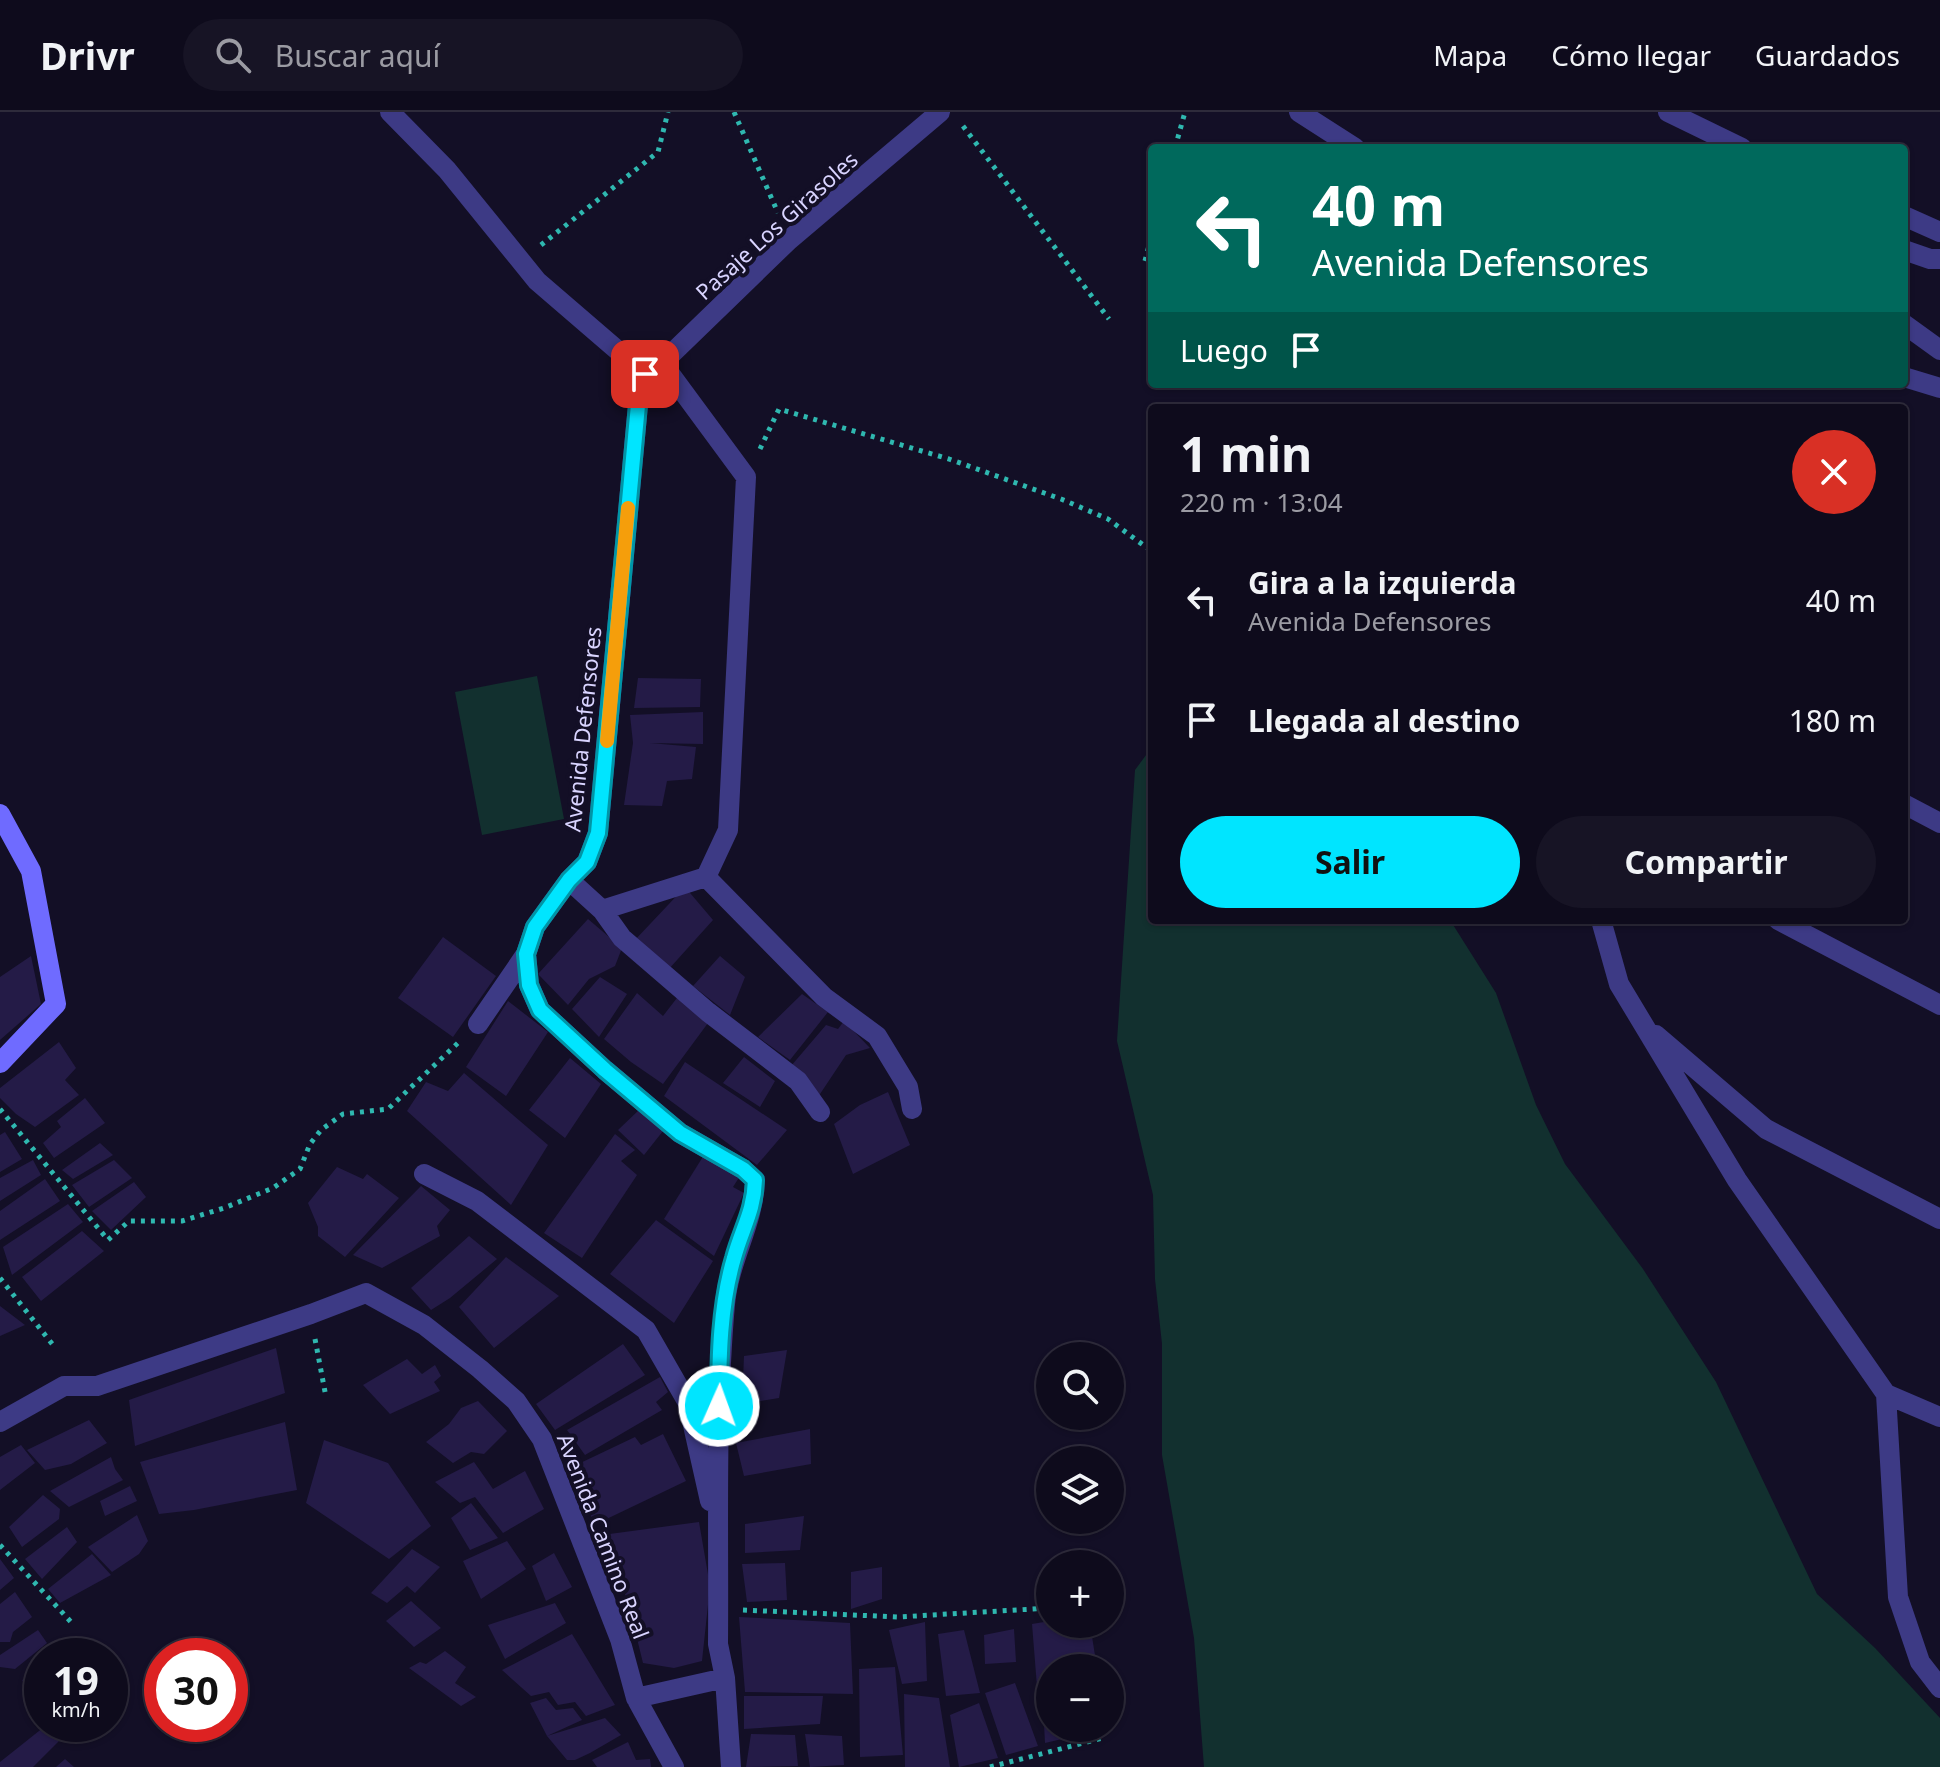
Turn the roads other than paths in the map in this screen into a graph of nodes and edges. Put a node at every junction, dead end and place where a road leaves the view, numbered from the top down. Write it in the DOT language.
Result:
graph roads {
  1 [pos="390,112"];
  2 [pos="940,112"];
  3 [pos="1299,112"];
  4 [pos="1668,112"];
  5 [pos="1349,144"];
  6 [pos="1734,144"];
  7 [pos="1908,218"];
  8 [pos="1940,232"];
  9 [pos="1908,251"];
  10 [pos="1940,259"];
  11 [pos="1908,317"];
  12 [pos="1908,327"];
  13 [pos="1940,332"];
  14 [pos="1940,350"];
  15 [pos="653,368"];
  16 [pos="1908,378"];
  17 [pos="1940,388"];
  18 [pos="1908,806"];
  19 [pos="0,814"];
  20 [pos="1940,823"];
  21 [pos="706,877"];
  22 [pos="569,880"];
  23 [pos="602,910"];
  24 [pos="1602,924"];
  25 [pos="1786,924"];
  26 [pos="526,954"];
  27 [pos="1940,1005"];
  28 [pos="478,1024"];
  29 [pos="1644,1025"];
  30 [pos="0,1063"];
  31 [pos="912,1109"];
  32 [pos="820,1112"];
  33 [pos="424,1174"];
  34 [pos="1940,1219"];
  35 [pos="1886,1394"];
  36 [pos="1940,1417"];
  37 [pos="0,1422"];
  38 [pos="718,1540"];
  39 [pos="725,1678"];
  40 [pos="1940,1688"];
  41 [pos="636,1698"];
  42 [pos="674,1767"];
  43 [pos="731,1767"];
  1 -- 15 [label="street"];
  2 -- 15 [label="street, Pasaje Los Girasoles"];
  3 -- 5 [label="street"];
  4 -- 6 [label="street"];
  7 -- 8 [label="street"];
  9 -- 10 [label="street"];
  11 -- 13 [label="street"];
  12 -- 14 [label="street"];
  15 -- 21 [label="street"];
  15 -- 22 [label="street, Avenida Defensores"];
  16 -- 17 [label="street"];
  18 -- 20 [label="street"];
  19 -- 30 [label="street"];
  21 -- 23 [label="street"];
  21 -- 31 [label="street"];
  22 -- 23 [label="street"];
  22 -- 26 [label="street, Avenida Defensores"];
  23 -- 32 [label="street"];
  24 -- 29 [label="street"];
  25 -- 27 [label="street"];
  26 -- 28 [label="street, Avenida Defensores"];
  26 -- 38 [label="street"];
  29 -- 34 [label="street"];
  29 -- 35 [label="street"];
  33 -- 38 [label="street"];
  35 -- 36 [label="street"];
  35 -- 40 [label="street"];
  37 -- 41 [label="street, Avenida Camino Real"];
  38 -- 39 [label="street"];
  39 -- 41 [label="street"];
  39 -- 43 [label="street"];
  41 -- 42 [label="street, Avenida Camino Real"];
}
